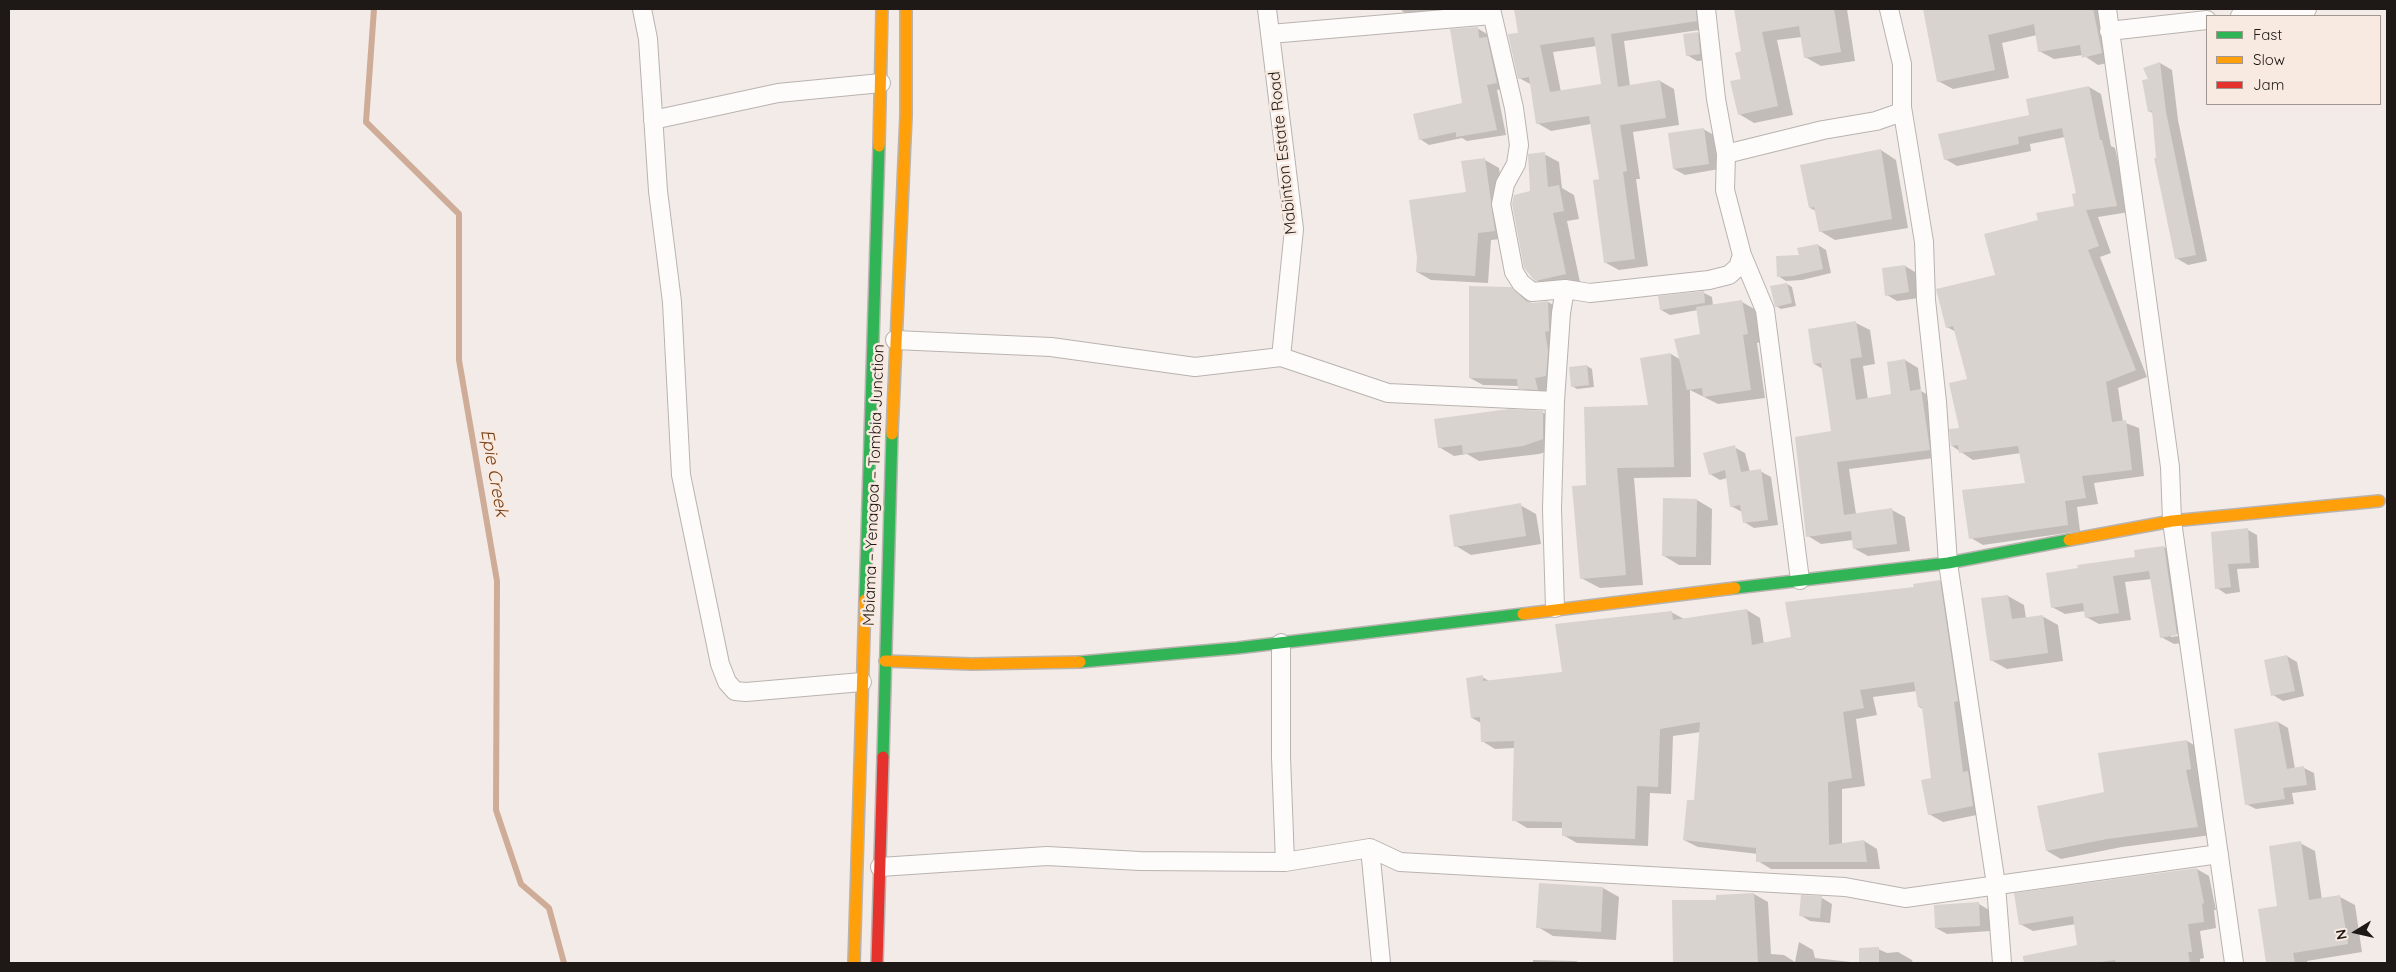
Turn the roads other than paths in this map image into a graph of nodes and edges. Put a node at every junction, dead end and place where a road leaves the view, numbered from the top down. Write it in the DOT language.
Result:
graph roads {
  1 [pos="642,9"];
  2 [pos="882,9"];
  3 [pos="906,9"];
  4 [pos="1267,9"];
  5 [pos="1706,9"];
  6 [pos="1889,9"];
  7 [pos="2107,9"];
  8 [pos="2307,9"];
  9 [pos="1492,12"];
  10 [pos="2250,15"];
  11 [pos="2206,20"];
  12 [pos="2109,31"];
  13 [pos="1270,34"];
  14 [pos="881,83"];
  15 [pos="1902,107"];
  16 [pos="653,120"];
  17 [pos="1726,154"];
  18 [pos="1742,255"];
  19 [pos="1565,289"];
  20 [pos="895,340"];
  21 [pos="1281,357"];
  22 [pos="1555,401"];
  23 [pos="2379,501"];
  24 [pos="2172,522"];
  25 [pos="1948,563"];
  26 [pos="1800,580"];
  27 [pos="1555,608"];
  28 [pos="1281,643"];
  29 [pos="885,661"];
  30 [pos="862,682"];
  31 [pos="1370,848"];
  32 [pos="2219,854"];
  33 [pos="1285,862"];
  34 [pos="880,867"];
  35 [pos="1996,885"];
  36 [pos="854,963"];
  37 [pos="877,963"];
  38 [pos="1381,963"];
  39 [pos="2002,963"];
  40 [pos="2234,963"];
  1 -- 16 [label="street"];
  2 -- 14 [label="main road, Mbiama – Yenagoa – Tombia Junction"];
  3 -- 20 [label="main road, Mbiama – Yenagoa – Tombia Junction"];
  4 -- 13 [label="street, Mabinton Estate Road"];
  5 -- 17 [label="street"];
  6 -- 15 [label="street"];
  7 -- 12 [label="street"];
  8 -- 10 [label="street"];
  9 -- 13 [label="street"];
  9 -- 19 [label="street"];
  11 -- 12 [label="street"];
  12 -- 24 [label="street"];
  13 -- 21 [label="street, Mabinton Estate Road"];
  14 -- 16 [label="street"];
  14 -- 30 [label="main road, Mbiama – Yenagoa – Tombia Junction"];
  15 -- 17 [label="street"];
  15 -- 25 [label="street"];
  16 -- 30 [label="street"];
  17 -- 18 [label="street"];
  18 -- 19 [label="street"];
  18 -- 26 [label="street"];
  19 -- 22 [label="street"];
  20 -- 21 [label="street"];
  20 -- 29 [label="main road, Mbiama – Yenagoa – Tombia Junction"];
  21 -- 22 [label="street"];
  22 -- 27 [label="street"];
  23 -- 24 [label="main road"];
  24 -- 25 [label="main road"];
  24 -- 32 [label="street"];
  25 -- 26 [label="main road"];
  25 -- 35 [label="street"];
  26 -- 27 [label="main road"];
  27 -- 28 [label="main road"];
  28 -- 29 [label="main road"];
  28 -- 33 [label="street"];
  29 -- 34 [label="main road, Mbiama – Yenagoa – Tombia Junction"];
  30 -- 36 [label="main road, Mbiama – Yenagoa – Tombia Junction"];
  31 -- 33 [label="street"];
  31 -- 35 [label="street"];
  31 -- 38 [label="street"];
  32 -- 35 [label="street"];
  32 -- 40 [label="street"];
  33 -- 34 [label="street"];
  34 -- 37 [label="main road, Mbiama – Yenagoa – Tombia Junction"];
  35 -- 39 [label="street"];
}
